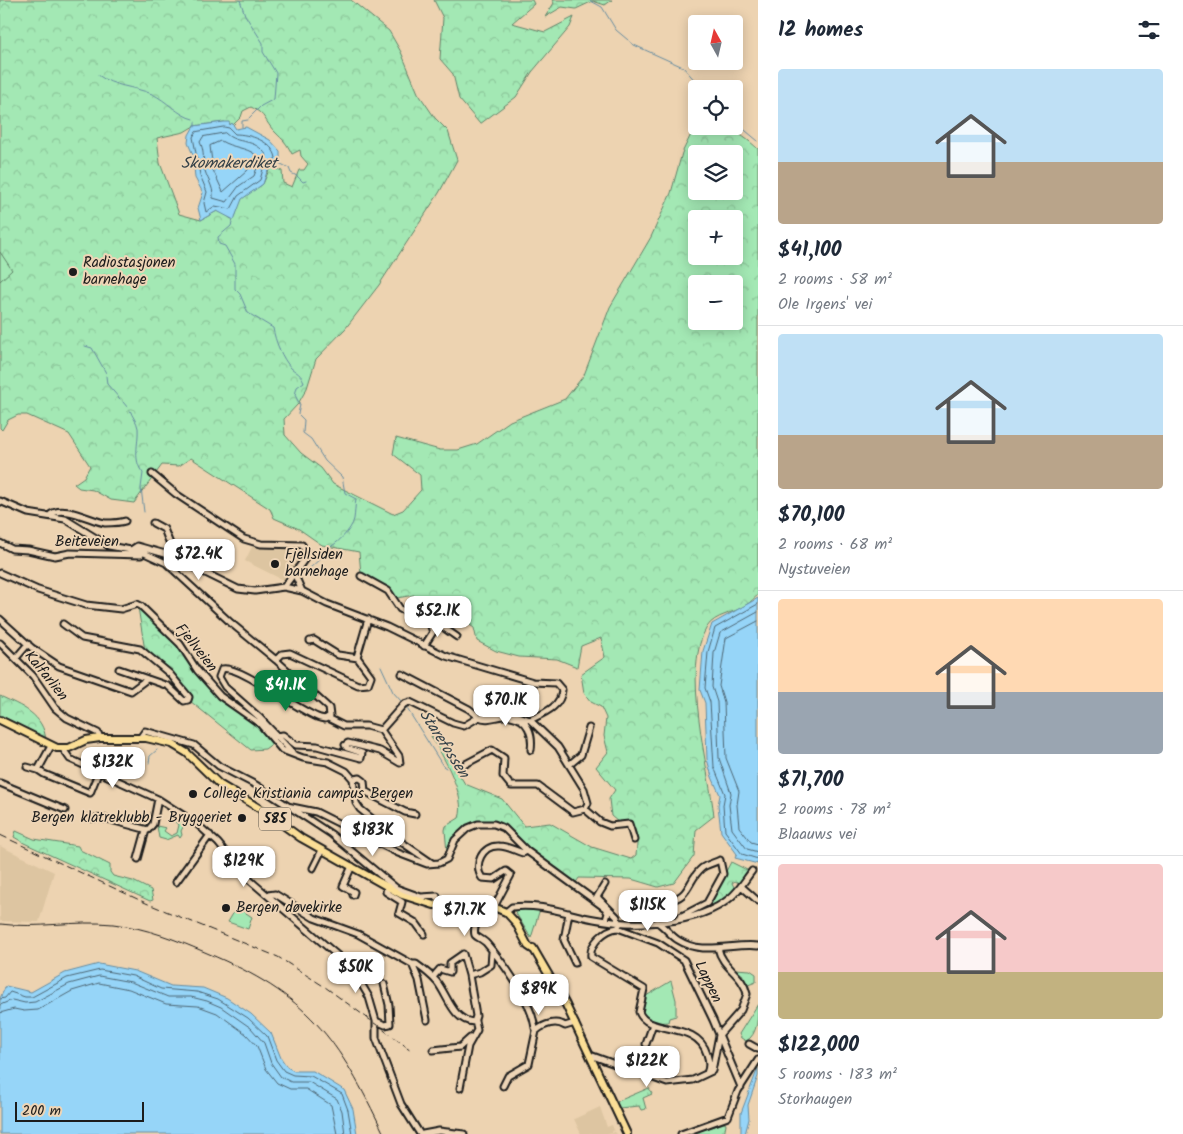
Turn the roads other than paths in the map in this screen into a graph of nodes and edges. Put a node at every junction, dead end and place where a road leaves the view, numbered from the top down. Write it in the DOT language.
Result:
graph roads {
  1 [pos="152,474"];
  2 [pos="0,501"];
  3 [pos="49,516"];
  4 [pos="125,521"];
  5 [pos="153,523"];
  6 [pos="0,543"];
  7 [pos="131,550"];
  8 [pos="146,553"];
  9 [pos="176,559"];
  10 [pos="0,573"];
  11 [pos="294,573"];
  12 [pos="361,576"];
  13 [pos="284,587"];
  14 [pos="302,592"];
  15 [pos="0,619"];
  16 [pos="368,619"];
  17 [pos="423,619"];
  18 [pos="63,624"];
  19 [pos="456,637"];
  20 [pos="310,641"];
  21 [pos="0,643"];
  22 [pos="28,644"];
  23 [pos="424,646"];
  24 [pos="16,658"];
  25 [pos="358,658"];
  26 [pos="276,660"];
  27 [pos="119,669"];
  28 [pos="402,674"];
  29 [pos="147,678"];
  30 [pos="328,718"];
  31 [pos="479,718"];
  32 [pos="0,720"];
  33 [pos="530,720"];
  34 [pos="589,728"];
  35 [pos="381,730"];
  36 [pos="276,736"];
  37 [pos="100,738"];
  38 [pos="140,738"];
  39 [pos="51,746"];
  40 [pos="71,747"];
  41 [pos="64,749"];
  42 [pos="531,750"];
  43 [pos="292,752"];
  44 [pos="76,760"];
  45 [pos="569,765"];
  46 [pos="27,767"];
  47 [pos="460,768"];
  48 [pos="38,770"];
  49 [pos="99,771"];
  50 [pos="353,780"];
  51 [pos="0,783"];
  52 [pos="158,799"];
  53 [pos="287,806"];
  54 [pos="585,809"];
  55 [pos="65,810"];
  56 [pos="415,814"];
  57 [pos="88,818"];
  58 [pos="146,830"];
  59 [pos="210,835"];
  60 [pos="634,840"];
  61 [pos="322,850"];
  62 [pos="526,851"];
  63 [pos="138,859"];
  64 [pos="432,863"];
  65 [pos="352,866"];
  66 [pos="313,868"];
  67 [pos="752,871"];
  68 [pos="176,882"];
  69 [pos="605,884"];
  70 [pos="741,886"];
  71 [pos="387,887"];
  72 [pos="268,895"];
  73 [pos="352,895"];
  74 [pos="665,901"];
  75 [pos="758,901"];
  76 [pos="439,906"];
  77 [pos="484,906"];
  78 [pos="494,907"];
  79 [pos="506,912"];
  80 [pos="569,912"];
  81 [pos="606,920"];
  82 [pos="676,920"];
  83 [pos="657,922"];
  84 [pos="619,925"];
  85 [pos="424,934"];
  86 [pos="758,946"];
  87 [pos="718,948"];
  88 [pos="492,952"];
  89 [pos="575,963"];
  90 [pos="412,964"];
  91 [pos="469,974"];
  92 [pos="433,978"];
  93 [pos="384,984"];
  94 [pos="427,1020"];
  95 [pos="376,1021"];
  96 [pos="475,1021"];
  97 [pos="575,1022"];
  98 [pos="653,1024"];
  99 [pos="535,1028"];
  100 [pos="719,1035"];
  101 [pos="473,1037"];
  102 [pos="646,1044"];
  103 [pos="749,1044"];
  104 [pos="758,1049"];
  105 [pos="434,1050"];
  106 [pos="590,1055"];
  107 [pos="758,1060"];
  108 [pos="706,1074"];
  109 [pos="502,1086"];
  110 [pos="460,1088"];
  111 [pos="741,1088"];
  112 [pos="421,1134"];
  113 [pos="464,1134"];
  114 [pos="627,1134"];
  115 [pos="680,1134"];
  1 -- 11 [label="street"];
  2 -- 3 [label="street"];
  3 -- 4 [label="street"];
  3 -- 7 [label="street"];
  5 -- 9 [label="street"];
  6 -- 8 [label="street, Beiteveien"];
  7 -- 8 [label="street"];
  7 -- 9 [label="street"];
  8 -- 26 [label="street"];
  9 -- 13 [label="street"];
  10 -- 43 [label="street, Fjellveien"];
  11 -- 13 [label="street"];
  11 -- 14 [label="street"];
  12 -- 17 [label="street"];
  13 -- 14 [label="street"];
  14 -- 16 [label="street"];
  15 -- 22 [label="street"];
  16 -- 23 [label="street"];
  16 -- 25 [label="street"];
  17 -- 19 [label="street"];
  17 -- 23 [label="street"];
  18 -- 29 [label="street"];
  20 -- 25 [label="street"];
  21 -- 24 [label="street, Kalfarlien"];
  22 -- 24 [label="street"];
  22 -- 29 [label="street"];
  23 -- 33 [label="street"];
  24 -- 37 [label="street, Kalfarlien"];
  25 -- 26 [label="street"];
  26 -- 30 [label="street"];
  27 -- 29 [label="street"];
  28 -- 31 [label="street"];
  30 -- 35 [label="street"];
  30 -- 36 [label="street"];
  31 -- 33 [label="street"];
  31 -- 35 [label="street"];
  31 -- 42 [label="street"];
  32 -- 39 [label="main road, 585"];
  33 -- 45 [label="street"];
  34 -- 45 [label="street"];
  35 -- 36 [label="street"];
  36 -- 43 [label="street"];
  37 -- 38 [label="main road, 585"];
  37 -- 40 [label="main road, 585"];
  38 -- 53 [label="street"];
  38 -- 61 [label="main road, 585"];
  39 -- 41 [label="main road, 585"];
  39 -- 48 [label="street"];
  40 -- 41 [label="main road, 585"];
  40 -- 44 [label="street"];
  41 -- 44 [label="street"];
  43 -- 50 [label="street, Fjellveien"];
  44 -- 49 [label="street"];
  45 -- 54 [label="street"];
  46 -- 48 [label="street"];
  47 -- 54 [label="street"];
  48 -- 49 [label="street"];
  49 -- 52 [label="street"];
  50 -- 56 [label="street, Fjellveien"];
  50 -- 64 [label="street"];
  51 -- 55 [label="street"];
  52 -- 58 [label="street"];
  52 -- 59 [label="street"];
  53 -- 64 [label="street"];
  53 -- 76 [label="street"];
  54 -- 60 [label="street"];
  57 -- 58 [label="street"];
  58 -- 63 [label="street"];
  59 -- 68 [label="street"];
  59 -- 72 [label="street"];
  61 -- 65 [label="main road, 585"];
  61 -- 66 [label="street"];
  62 -- 64 [label="street"];
  62 -- 78 [label="street"];
  62 -- 81 [label="street"];
  65 -- 71 [label="main road, 585"];
  65 -- 73 [label="street"];
  67 -- 70 [label="street"];
  69 -- 84 [label="street"];
  70 -- 75 [label="street"];
  70 -- 82 [label="street"];
  71 -- 76 [label="main road, 585"];
  71 -- 85 [label="street"];
  72 -- 90 [label="street"];
  72 -- 95 [label="street"];
  74 -- 82 [label="street"];
  76 -- 77 [label="main road, 585"];
  77 -- 78 [label="main road, 585"];
  77 -- 88 [label="street"];
  78 -- 79 [label="main road, 585"];
  79 -- 80 [label="street"];
  79 -- 97 [label="main road"];
  80 -- 81 [label="street"];
  80 -- 89 [label="street"];
  81 -- 84 [label="street"];
  82 -- 83 [label="street"];
  83 -- 84 [label="street"];
  83 -- 87 [label="street"];
  84 -- 98 [label="street"];
  84 -- 100 [label="street, Lappen"];
  86 -- 87 [label="street"];
  87 -- 100 [label="street"];
  88 -- 91 [label="street"];
  88 -- 99 [label="street"];
  90 -- 92 [label="street"];
  90 -- 94 [label="street"];
  91 -- 92 [label="street"];
  91 -- 96 [label="street"];
  92 -- 96 [label="street"];
  93 -- 95 [label="street"];
  95 -- 112 [label="street"];
  96 -- 101 [label="street"];
  97 -- 106 [label="main road"];
  97 -- 109 [label="street"];
  98 -- 102 [label="street"];
  98 -- 108 [label="street"];
  100 -- 108 [label="street"];
  100 -- 111 [label="street, Lappen"];
  101 -- 105 [label="street"];
  101 -- 110 [label="street"];
  103 -- 104 [label="street"];
  106 -- 108 [label="street"];
  106 -- 114 [label="main road"];
  107 -- 111 [label="street"];
  111 -- 115 [label="street"];
  112 -- 113 [label="street"];
}
